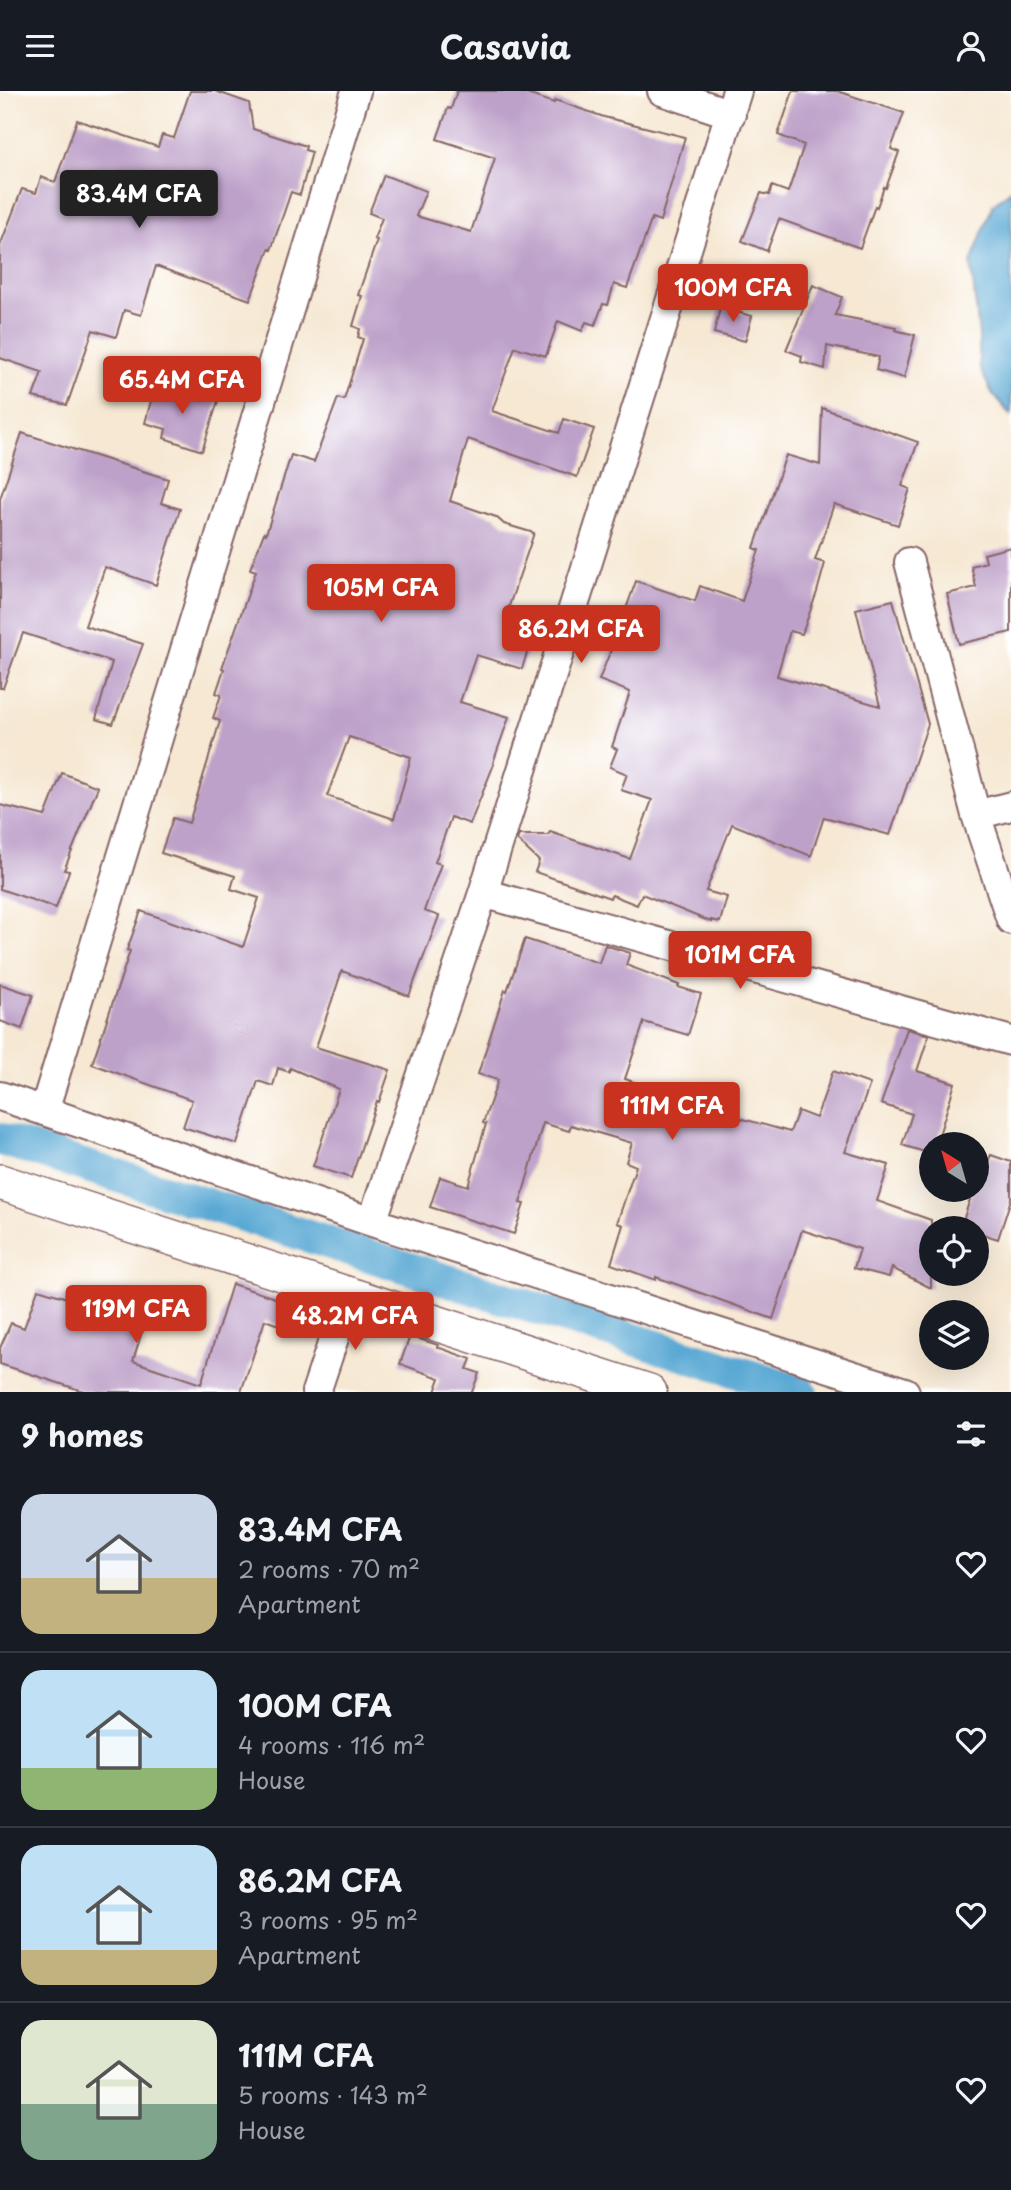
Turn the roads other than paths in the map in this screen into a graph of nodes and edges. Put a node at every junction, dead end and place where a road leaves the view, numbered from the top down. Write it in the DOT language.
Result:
graph roads {
  1 [pos="356,91"];
  2 [pos="662,91"];
  3 [pos="734,103"];
  4 [pos="909,562"];
  5 [pos="1011,806"];
  6 [pos="976,815"];
  7 [pos="483,893"];
  8 [pos="1011,921"];
  9 [pos="1011,1041"];
  10 [pos="0,1096"];
  11 [pos="44,1111"];
  12 [pos="0,1182"];
  13 [pos="372,1222"];
  14 [pos="348,1296"];
  15 [pos="316,1392"];
  16 [pos="649,1392"];
  17 [pos="905,1392"];
  1 -- 11 [label="street"];
  2 -- 3 [label="street"];
  3 -- 7 [label="street"];
  4 -- 6 [label="street"];
  5 -- 6 [label="street"];
  6 -- 8 [label="street"];
  7 -- 9 [label="street"];
  7 -- 13 [label="street"];
  10 -- 11 [label="street"];
  11 -- 13 [label="street"];
  12 -- 14 [label="street"];
  13 -- 17 [label="street"];
  14 -- 15 [label="street"];
  14 -- 16 [label="street"];
}
